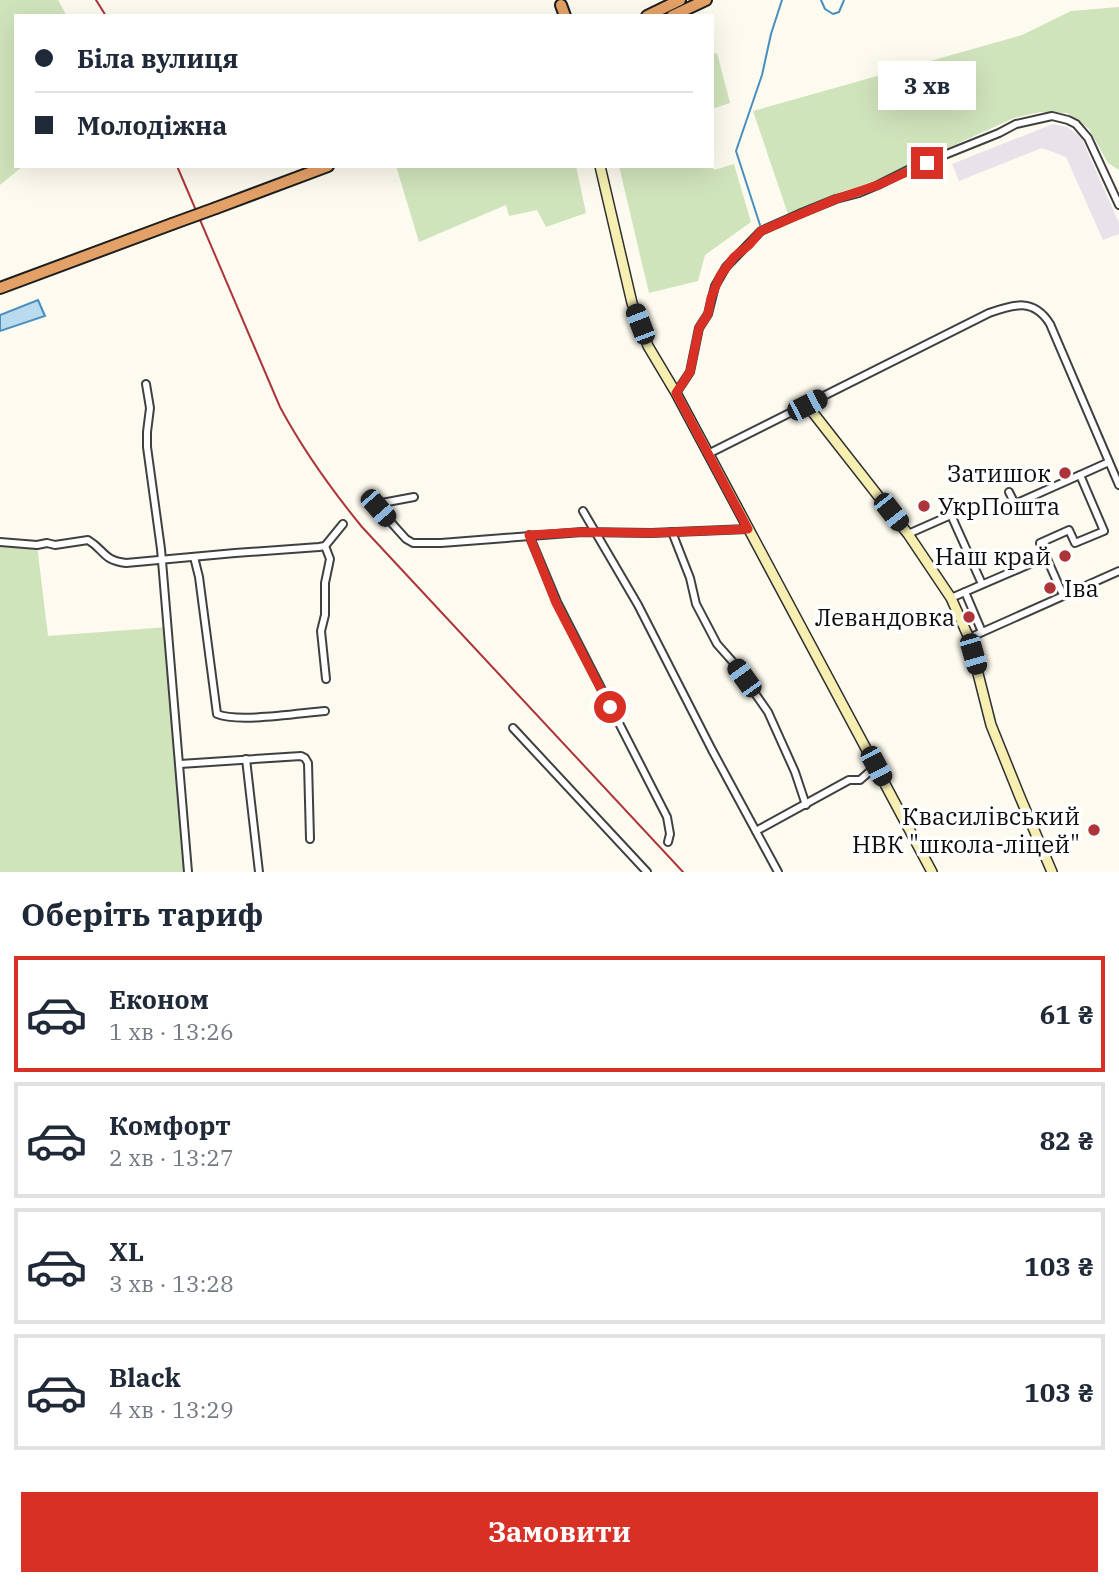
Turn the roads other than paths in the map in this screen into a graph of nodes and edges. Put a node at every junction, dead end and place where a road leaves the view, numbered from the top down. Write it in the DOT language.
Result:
graph roads {
  1 [pos="671,0"];
  2 [pos="680,0"];
  3 [pos="706,0"];
  4 [pos="658,10"];
  5 [pos="651,14"];
  6 [pos="676,14"];
  7 [pos="323,168"];
  8 [pos="600,168"];
  9 [pos="1119,205"];
  10 [pos="0,288"];
  11 [pos="146,384"];
  12 [pos="676,393"];
  13 [pos="807,405"];
  14 [pos="710,459"];
  15 [pos="1109,462"];
  16 [pos="1080,475"];
  17 [pos="1119,485"];
  18 [pos="1009,492"];
  19 [pos="414,497"];
  20 [pos="583,511"];
  21 [pos="343,524"];
  22 [pos="748,529"];
  23 [pos="596,532"];
  24 [pos="672,532"];
  25 [pos="908,534"];
  26 [pos="529,535"];
  27 [pos="0,542"];
  28 [pos="325,546"];
  29 [pos="194,557"];
  30 [pos="1046,557"];
  31 [pos="162,560"];
  32 [pos="1119,571"];
  33 [pos="982,584"];
  34 [pos="965,592"];
  35 [pos="1063,596"];
  36 [pos="951,598"];
  37 [pos="982,632"];
  38 [pos="969,638"];
  39 [pos="326,679"];
  40 [pos="325,711"];
  41 [pos="513,727"];
  42 [pos="246,759"];
  43 [pos="180,764"];
  44 [pos="876,766"];
  45 [pos="806,805"];
  46 [pos="756,831"];
  47 [pos="310,839"];
  48 [pos="668,842"];
  49 [pos="188,872"];
  50 [pos="259,872"];
  51 [pos="647,872"];
  52 [pos="778,872"];
  53 [pos="932,872"];
  54 [pos="1052,872"];
  1 -- 4 [label="highway"];
  2 -- 4 [label="highway"];
  3 -- 6 [label="highway"];
  4 -- 5 [label="highway"];
  7 -- 10 [label="highway, bridge"];
  8 -- 12 [label="main road"];
  9 -- 12 [label="street"];
  11 -- 31 [label="street"];
  12 -- 14 [label="main road"];
  13 -- 14 [label="street"];
  13 -- 15 [label="street"];
  13 -- 25 [label="main road"];
  14 -- 22 [label="main road"];
  15 -- 16 [label="street"];
  15 -- 17 [label="street"];
  16 -- 18 [label="street"];
  16 -- 30 [label="street"];
  19 -- 26 [label="street"];
  20 -- 23 [label="street"];
  21 -- 28 [label="street"];
  22 -- 24 [label="street"];
  22 -- 44 [label="main road"];
  23 -- 24 [label="street"];
  23 -- 26 [label="street"];
  23 -- 46 [label="street"];
  24 -- 45 [label="street"];
  25 -- 33 [label="street"];
  25 -- 36 [label="main road"];
  26 -- 48 [label="street"];
  27 -- 31 [label="street"];
  28 -- 29 [label="street"];
  28 -- 39 [label="street"];
  29 -- 31 [label="street"];
  29 -- 40 [label="street"];
  30 -- 33 [label="street"];
  30 -- 35 [label="street"];
  31 -- 43 [label="street"];
  32 -- 35 [label="street"];
  33 -- 34 [label="street"];
  34 -- 36 [label="street"];
  34 -- 37 [label="street"];
  35 -- 37 [label="street"];
  36 -- 38 [label="main road"];
  37 -- 38 [label="street"];
  38 -- 54 [label="main road"];
  41 -- 51 [label="street"];
  42 -- 43 [label="street"];
  42 -- 47 [label="street"];
  42 -- 50 [label="street"];
  43 -- 49 [label="street"];
  44 -- 45 [label="street"];
  44 -- 53 [label="main road"];
  45 -- 46 [label="street"];
  46 -- 52 [label="street"];
}
